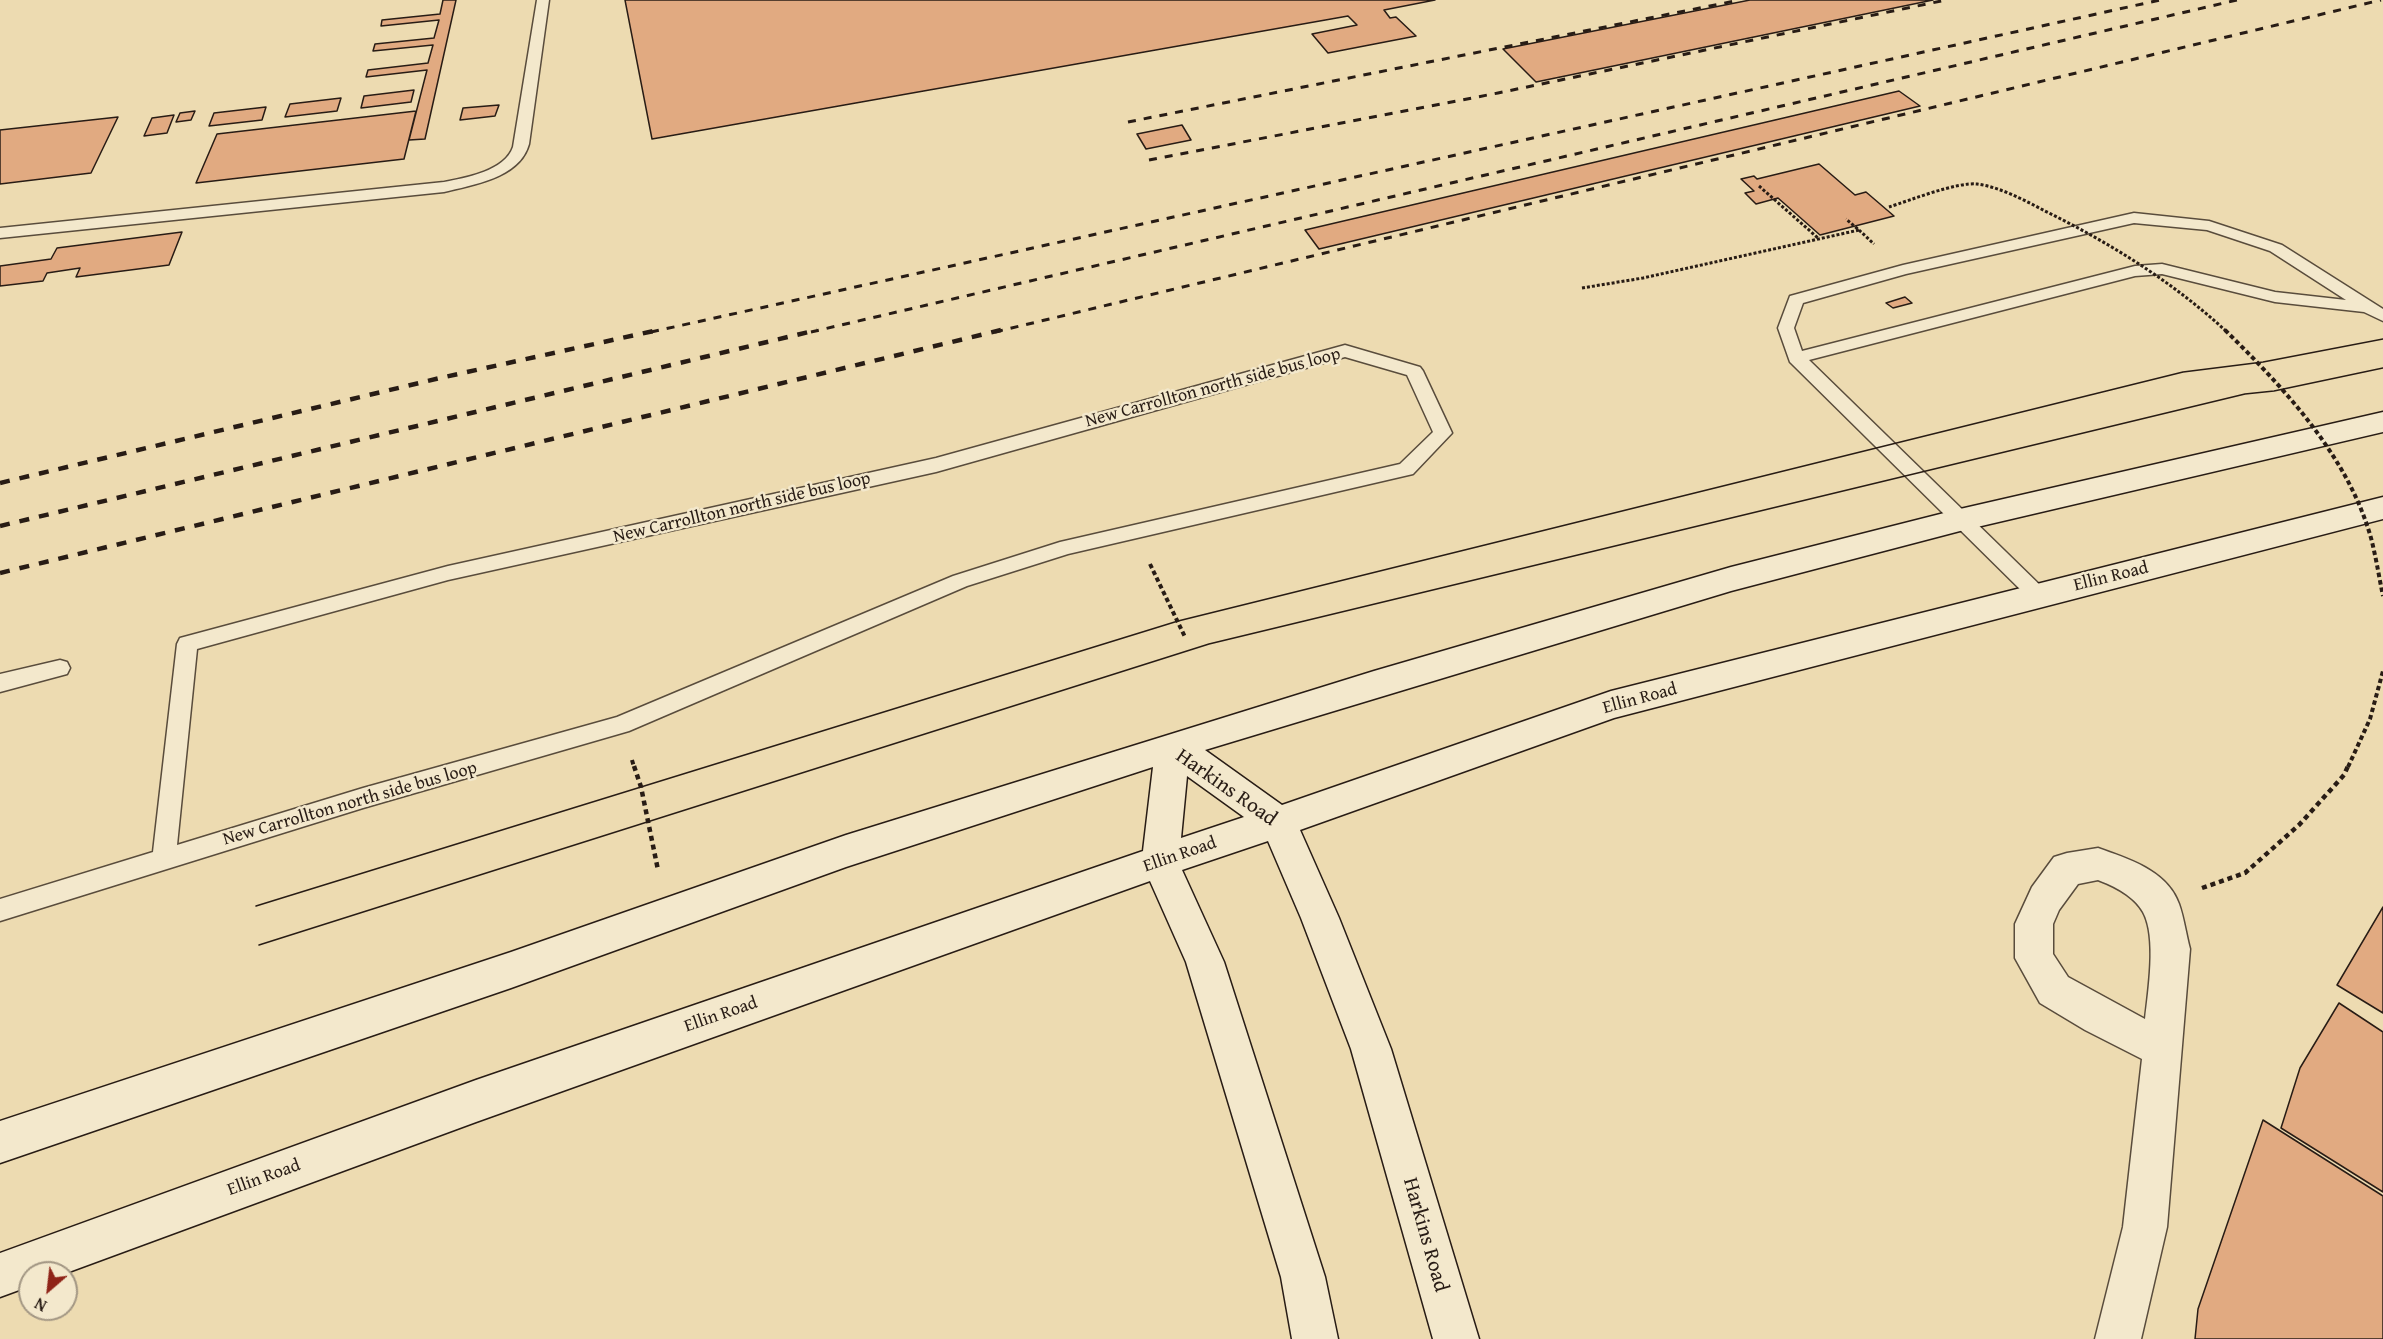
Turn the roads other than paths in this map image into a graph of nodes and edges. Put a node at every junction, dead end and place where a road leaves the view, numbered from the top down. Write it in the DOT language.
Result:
graph roads {
  1 [pos="543,0"];
  2 [pos="0,233"];
  3 [pos="2376,312"];
  4 [pos="1796,358"];
  5 [pos="2383,422"];
  6 [pos="2383,508"];
  7 [pos="1960,520"];
  8 [pos="2038,596"];
  9 [pos="60,668"];
  10 [pos="0,683"];
  11 [pos="1173,746"];
  12 [pos="1278,822"];
  13 [pos="164,860"];
  14 [pos="1160,861"];
  15 [pos="0,910"];
  16 [pos="2163,1049"];
  17 [pos="0,1142"];
  18 [pos="0,1275"];
  19 [pos="1315,1339"];
  20 [pos="1456,1339"];
  21 [pos="2118,1339"];
  1 -- 2 [label="lane"];
  3 -- 4 [label="lane"];
  3 -- 4 [label="lane"];
  4 -- 7 [label="lane"];
  5 -- 7 [label="street"];
  6 -- 8 [label="street, Ellin Road"];
  7 -- 8 [label="lane"];
  7 -- 11 [label="street"];
  8 -- 12 [label="street, Ellin Road"];
  9 -- 10 [label="lane"];
  11 -- 12 [label="street, Harkins Road"];
  11 -- 14 [label="street, Harkins Road"];
  11 -- 17 [label="street"];
  12 -- 14 [label="street, Ellin Road"];
  12 -- 20 [label="street, Harkins Road"];
  13 -- 13 [label="lane, New Carrollton north side bus loop"];
  13 -- 15 [label="lane"];
  14 -- 18 [label="street, Ellin Road"];
  14 -- 19 [label="street, Harkins Road"];
  16 -- 16 [label="street"];
  16 -- 21 [label="street"];
}
